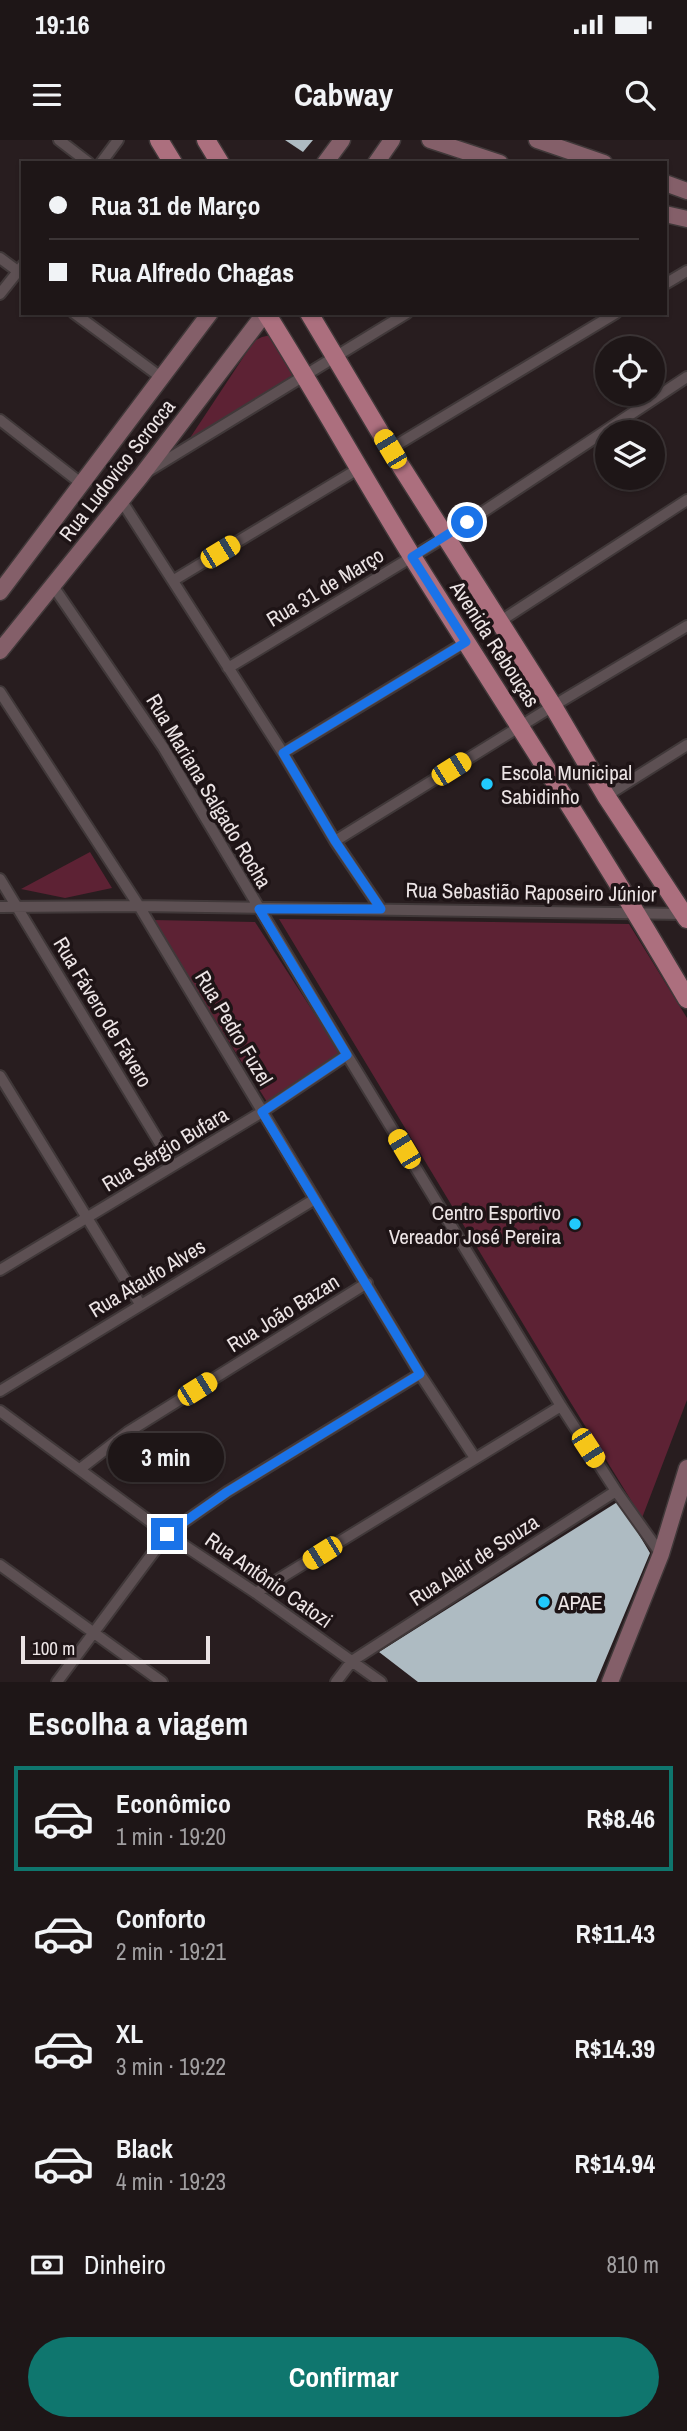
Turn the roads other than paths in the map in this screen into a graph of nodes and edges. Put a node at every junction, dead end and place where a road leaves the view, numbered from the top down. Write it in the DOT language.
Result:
graph roads {
  1 [pos="59,140"];
  2 [pos="118,140"];
  3 [pos="159,140"];
  4 [pos="206,140"];
  5 [pos="342,140"];
  6 [pos="392,140"];
  7 [pos="430,140"];
  8 [pos="537,140"];
  9 [pos="470,159"];
  10 [pos="86,161"];
  11 [pos="102,161"];
  12 [pos="172,161"];
  13 [pos="219,161"];
  14 [pos="326,161"];
  15 [pos="377,161"];
  16 [pos="598,161"];
  17 [pos="667,184"];
  18 [pos="687,191"];
  19 [pos="667,214"];
  20 [pos="687,219"];
  21 [pos="0,258"];
  22 [pos="21,271"];
  23 [pos="687,271"];
  24 [pos="667,283"];
  25 [pos="0,294"];
  26 [pos="77,315"];
  27 [pos="209,315"];
  28 [pos="263,315"];
  29 [pos="266,315"];
  30 [pos="310,315"];
  31 [pos="404,315"];
  32 [pos="613,315"];
  33 [pos="335,357"];
  34 [pos="305,376"];
  35 [pos="687,377"];
  36 [pos="162,378"];
  37 [pos="0,420"];
  38 [pos="390,449"];
  39 [pos="358,469"];
  40 [pos="141,476"];
  41 [pos="82,484"];
  42 [pos="121,500"];
  43 [pos="687,500"];
  44 [pos="445,537"];
  45 [pos="412,557"];
  46 [pos="174,580"];
  47 [pos="53,586"];
  48 [pos="2,587"];
  49 [pos="499,622"];
  50 [pos="687,626"];
  51 [pos="466,642"];
  52 [pos="0,651"];
  53 [pos="228,668"];
  54 [pos="0,692"];
  55 [pos="553,706"];
  56 [pos="520,726"];
  57 [pos="687,745"];
  58 [pos="283,753"];
  59 [pos="606,796"];
  60 [pos="335,841"];
  61 [pos="0,879"];
  62 [pos="139,906"];
  63 [pos="0,907"];
  64 [pos="17,907"];
  65 [pos="259,909"];
  66 [pos="381,909"];
  67 [pos="637,913"];
  68 [pos="686,917"];
  69 [pos="687,999"];
  70 [pos="347,1055"];
  71 [pos="0,1076"];
  72 [pos="262,1112"];
  73 [pos="173,1165"];
  74 [pos="315,1199"];
  75 [pos="86,1220"];
  76 [pos="0,1270"];
  77 [pos="367,1283"];
  78 [pos="140,1304"];
  79 [pos="420,1374"];
  80 [pos="0,1391"];
  81 [pos="561,1406"];
  82 [pos="0,1412"];
  83 [pos="475,1458"];
  84 [pos="687,1468"];
  85 [pos="80,1469"];
  86 [pos="616,1491"];
  87 [pos="167,1534"];
  88 [pos="661,1554"];
  89 [pos="0,1565"];
  90 [pos="256,1593"];
  91 [pos="92,1632"];
  92 [pos="352,1661"];
  93 [pos="57,1682"];
  94 [pos="162,1682"];
  95 [pos="336,1682"];
  96 [pos="381,1682"];
  97 [pos="610,1682"];
  1 -- 10 [label="street"];
  2 -- 11 [label="street"];
  3 -- 12 [label="main road"];
  4 -- 13 [label="main road"];
  5 -- 14 [label="street"];
  6 -- 15 [label="street"];
  7 -- 9 [label="street"];
  8 -- 16 [label="street"];
  17 -- 18 [label="street"];
  19 -- 20 [label="street"];
  21 -- 22 [label="street"];
  22 -- 25 [label="street"];
  23 -- 24 [label="street"];
  26 -- 36 [label="street"];
  27 -- 36 [label="street, Rua Ludovico Scrocca"];
  28 -- 40 [label="street, Rua Ludovico Scrocca"];
  29 -- 34 [label="main road, Avenida Rebouças"];
  30 -- 33 [label="main road, Avenida Rebouças"];
  31 -- 33 [label="street"];
  32 -- 38 [label="street"];
  33 -- 34 [label="street"];
  33 -- 38 [label="main road, Avenida Rebouças"];
  34 -- 39 [label="main road, Avenida Rebouças"];
  34 -- 40 [label="street"];
  35 -- 44 [label="street, Rua 31 de Março"];
  36 -- 41 [label="street, Rua Ludovico Scrocca"];
  37 -- 41 [label="street"];
  38 -- 44 [label="main road, Avenida Rebouças"];
  39 -- 45 [label="main road, Avenida Rebouças"];
  39 -- 46 [label="street"];
  40 -- 42 [label="street, Rua Ludovico Scrocca"];
  41 -- 48 [label="street, Rua Ludovico Scrocca"];
  42 -- 46 [label="street"];
  42 -- 47 [label="street, Rua Ludovico Scrocca"];
  43 -- 49 [label="street"];
  44 -- 45 [label="street, Rua 31 de Março"];
  44 -- 49 [label="main road, Avenida Rebouças"];
  45 -- 51 [label="main road, Avenida Rebouças"];
  45 -- 53 [label="street, Rua 31 de Março"];
  46 -- 53 [label="street"];
  47 -- 52 [label="street, Rua Ludovico Scrocca"];
  47 -- 65 [label="street, Rua Mariana Salgado Rocha"];
  49 -- 55 [label="main road, Avenida Rebouças"];
  50 -- 55 [label="street"];
  51 -- 56 [label="main road, Avenida Rebouças"];
  51 -- 58 [label="street"];
  53 -- 58 [label="street"];
  54 -- 62 [label="street, Rua Pedro Fuzel"];
  55 -- 56 [label="street"];
  55 -- 59 [label="main road, Avenida Rebouças"];
  56 -- 60 [label="street"];
  56 -- 67 [label="main road, Avenida Rebouças"];
  57 -- 59 [label="street"];
  58 -- 60 [label="street"];
  59 -- 68 [label="main road, Avenida Rebouças"];
  60 -- 66 [label="street"];
  61 -- 64 [label="street, Rua Fávero de Fávero"];
  62 -- 64 [label="street, Rua Sebastião Raposeiro Júnior"];
  62 -- 65 [label="street, Rua Sebastião Raposeiro Júnior"];
  62 -- 72 [label="street, Rua Pedro Fuzel"];
  63 -- 64 [label="street, Rua Sebastião Raposeiro Júnior"];
  64 -- 73 [label="street, Rua Fávero de Fávero"];
  65 -- 66 [label="street, Rua Sebastião Raposeiro Júnior"];
  65 -- 70 [label="street, Rua Mariana Salgado Rocha"];
  66 -- 67 [label="street, Rua Sebastião Raposeiro Júnior"];
  67 -- 68 [label="street, Rua Sebastião Raposeiro Júnior"];
  67 -- 69 [label="main road, Avenida Rebouças"];
  70 -- 72 [label="street, Rua Sérgio Bufara"];
  70 -- 81 [label="street, Rua Mariana Salgado Rocha"];
  71 -- 75 [label="street"];
  72 -- 73 [label="street, Rua Sérgio Bufara"];
  72 -- 74 [label="street, Rua Pedro Fuzel"];
  73 -- 75 [label="street, Rua Sérgio Bufara"];
  74 -- 77 [label="street, Rua Pedro Fuzel"];
  74 -- 78 [label="street, Rua Ataufo Alves"];
  75 -- 76 [label="street, Rua Sérgio Bufara"];
  75 -- 78 [label="street"];
  77 -- 79 [label="street, Rua Pedro Fuzel"];
  77 -- 85 [label="street, Rua João Bazan"];
  78 -- 80 [label="street, Rua Ataufo Alves"];
  79 -- 83 [label="street, Rua Pedro Fuzel"];
  79 -- 87 [label="street"];
  81 -- 83 [label="street"];
  81 -- 86 [label="street, Rua Mariana Salgado Rocha"];
  82 -- 85 [label="street, Rua Antônio Catozi"];
  83 -- 90 [label="street"];
  84 -- 88 [label="street"];
  85 -- 87 [label="street, Rua Antônio Catozi"];
  86 -- 88 [label="street, Rua Mariana Salgado Rocha"];
  86 -- 92 [label="street, Rua Alair de Souza"];
  87 -- 90 [label="street, Rua Antônio Catozi"];
  87 -- 91 [label="street"];
  88 -- 97 [label="street"];
  89 -- 91 [label="street"];
  90 -- 92 [label="street, Rua Antônio Catozi"];
  91 -- 93 [label="street"];
  91 -- 94 [label="street"];
  92 -- 95 [label="street, Rua Alair de Souza"];
  92 -- 96 [label="street, Rua Antônio Catozi"];
}
